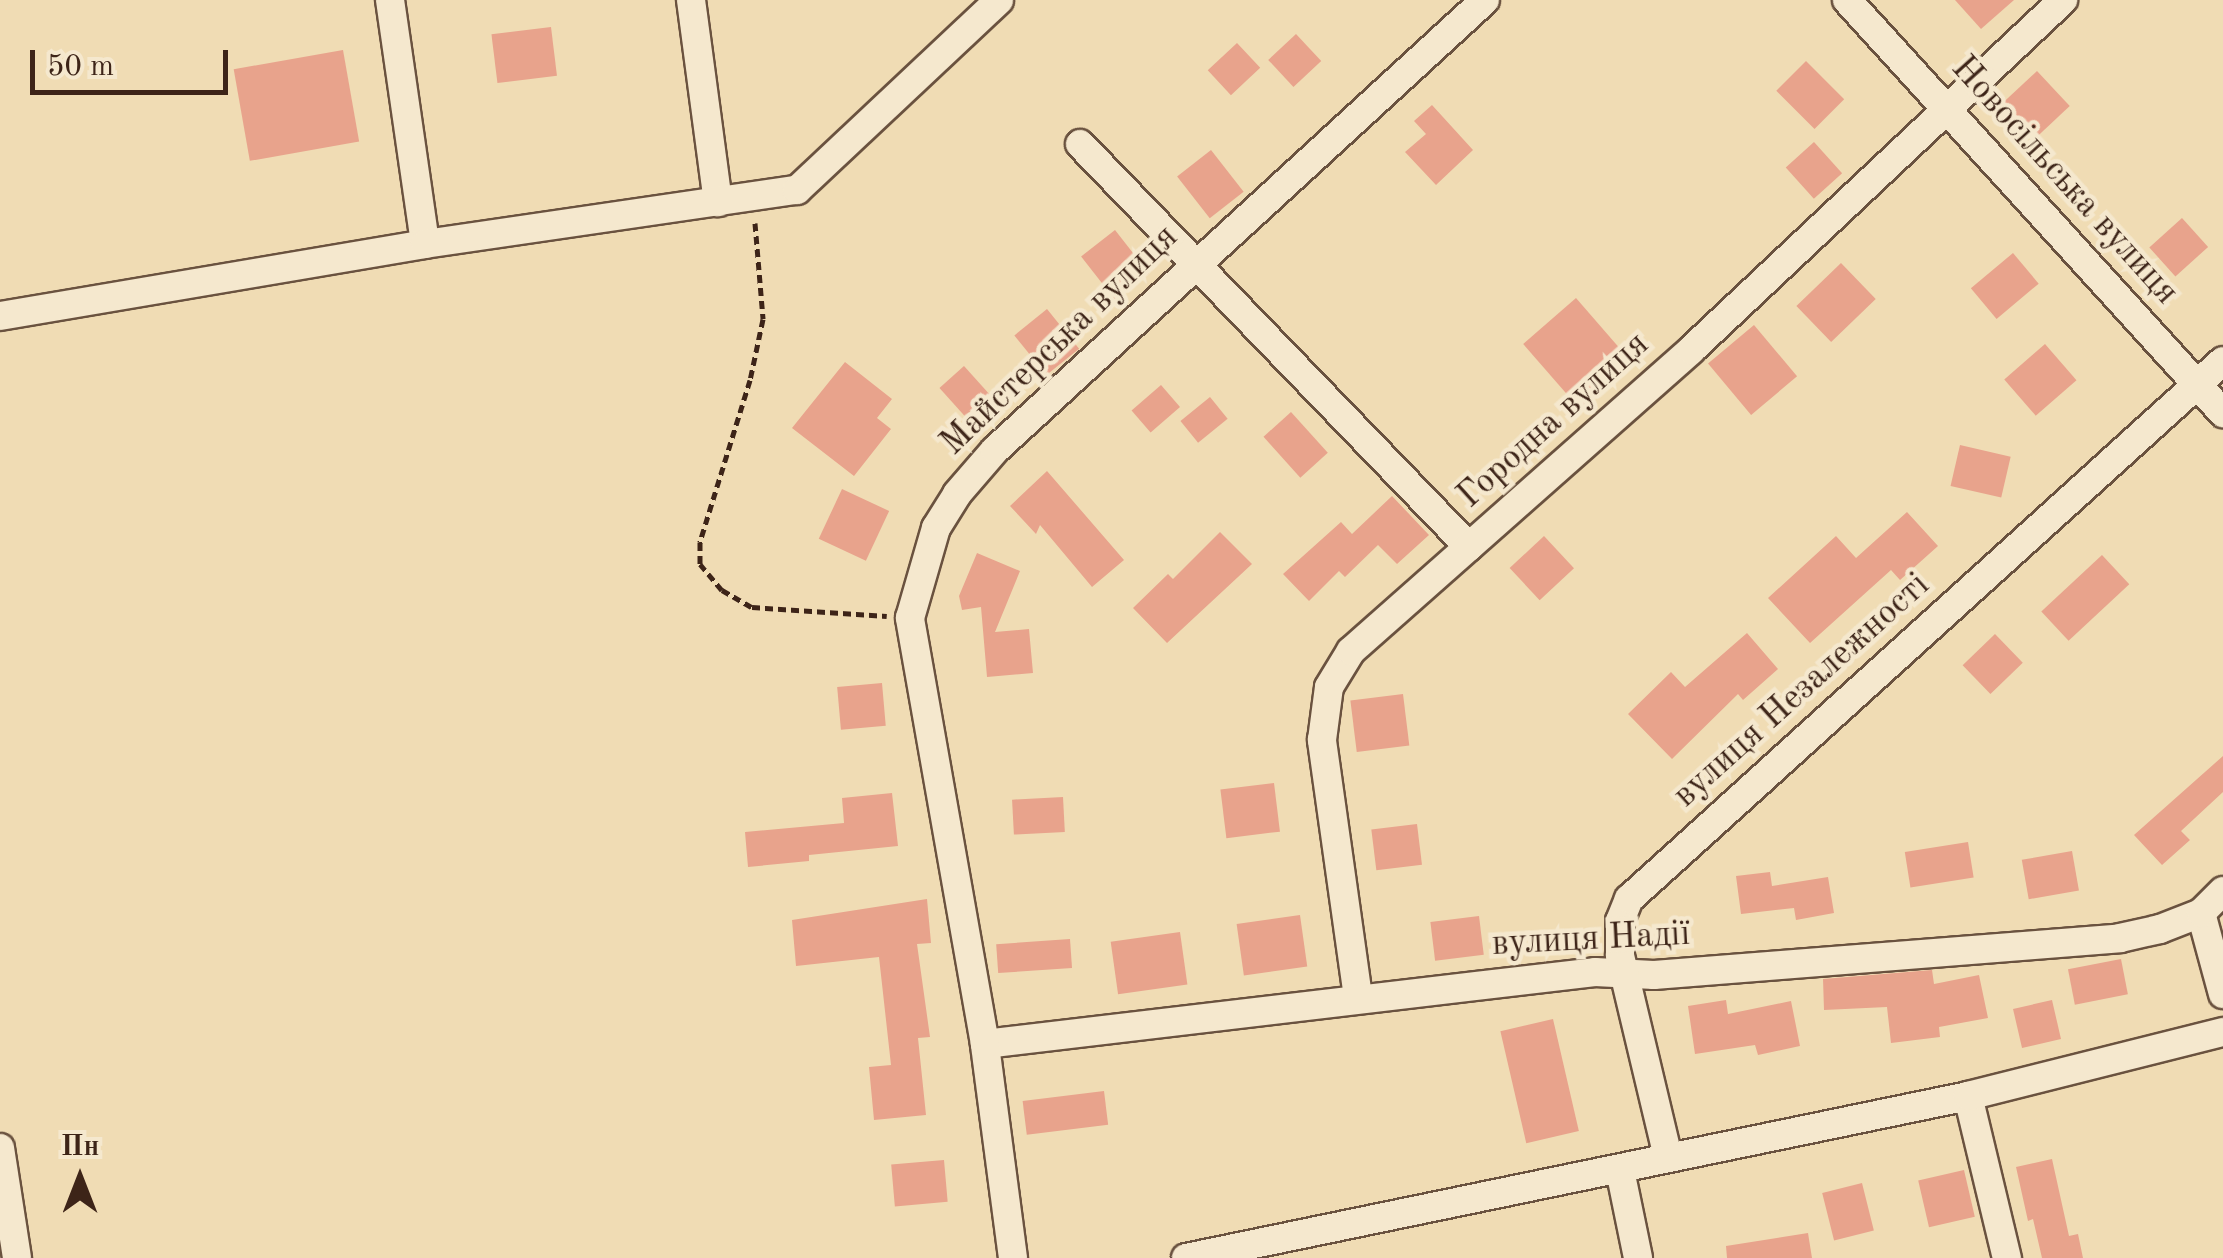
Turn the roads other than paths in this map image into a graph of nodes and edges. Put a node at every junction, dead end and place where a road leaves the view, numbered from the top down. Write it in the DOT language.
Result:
graph roads {
  1 [pos="390,0"];
  2 [pos="691,0"];
  3 [pos="999,0"];
  4 [pos="1485,0"];
  5 [pos="1847,0"];
  6 [pos="2063,0"];
  7 [pos="1948,106"];
  8 [pos="1080,144"];
  9 [pos="718,202"];
  10 [pos="425,244"];
  11 [pos="1195,262"];
  12 [pos="0,316"];
  13 [pos="2223,361"];
  14 [pos="2196,385"];
  15 [pos="2223,413"];
  16 [pos="1469,547"];
  17 [pos="2223,891"];
  18 [pos="2200,913"];
  19 [pos="1624,972"];
  20 [pos="2223,994"];
  21 [pos="1358,998"];
  22 [pos="2223,1032"];
  23 [pos="985,1044"];
  24 [pos="1968,1096"];
  25 [pos="0,1148"];
  26 [pos="1668,1157"];
  27 [pos="1620,1170"];
  28 [pos="1266,1250"];
  29 [pos="16,1258"];
  30 [pos="1014,1258"];
  31 [pos="1186,1258"];
  32 [pos="1638,1258"];
  33 [pos="2007,1258"];
  1 -- 10 [label="street"];
  2 -- 9 [label="street"];
  3 -- 9 [label="street"];
  4 -- 11 [label="street, Майстерська вулиця"];
  5 -- 7 [label="street, Новосільська вулиця"];
  6 -- 7 [label="street, Городна вулиця"];
  7 -- 14 [label="street, Новосільська вулиця"];
  7 -- 16 [label="street, Городна вулиця"];
  8 -- 11 [label="street"];
  9 -- 10 [label="street"];
  10 -- 12 [label="street"];
  11 -- 16 [label="street"];
  11 -- 23 [label="street, Майстерська вулиця"];
  13 -- 14 [label="street, вулиця Незалежності"];
  14 -- 15 [label="street, Новосільська вулиця"];
  14 -- 19 [label="street, вулиця Незалежності"];
  16 -- 21 [label="street, Городна вулиця"];
  17 -- 18 [label="street"];
  18 -- 19 [label="street, вулиця Надії"];
  18 -- 20 [label="street"];
  19 -- 21 [label="street, вулиця Надії"];
  19 -- 26 [label="street, вулиця Незалежності"];
  21 -- 23 [label="street, вулиця Надії"];
  22 -- 24 [label="street"];
  23 -- 30 [label="street, Майстерська вулиця"];
  24 -- 26 [label="street"];
  24 -- 33 [label="street"];
  25 -- 29 [label="street"];
  26 -- 27 [label="street"];
  27 -- 28 [label="street"];
  27 -- 32 [label="street"];
  28 -- 31 [label="street"];
}
